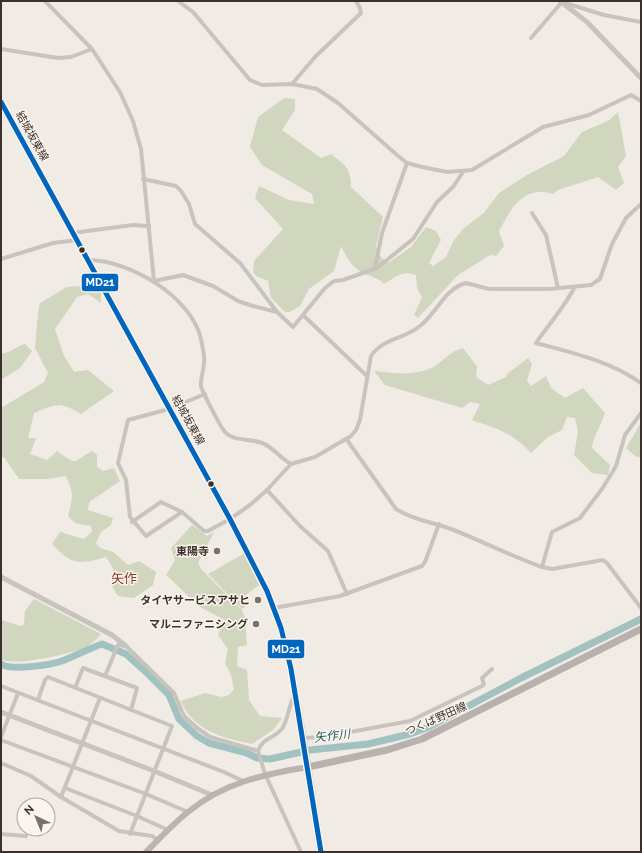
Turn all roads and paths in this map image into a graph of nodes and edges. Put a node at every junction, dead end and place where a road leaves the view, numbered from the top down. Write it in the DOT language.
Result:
graph roads {
  1 [pos="45,1"];
  2 [pos="178,1"];
  3 [pos="356,1"];
  4 [pos="561,1"];
  5 [pos="641,22"];
  6 [pos="531,38"];
  7 [pos="1,49"];
  8 [pos="92,49"];
  9 [pos="641,78"];
  10 [pos="292,84"];
  11 [pos="641,101"];
  12 [pos="1,102"];
  13 [pos="407,163"];
  14 [pos="463,172"];
  15 [pos="143,179"];
  16 [pos="641,204"];
  17 [pos="532,213"];
  18 [pos="149,226"];
  19 [pos="72,232"];
  20 [pos="77,240"];
  21 [pos="1,259"];
  22 [pos="88,260"];
  23 [pos="375,268"];
  24 [pos="154,281"];
  25 [pos="558,288"];
  26 [pos="574,288"];
  27 [pos="277,312"];
  28 [pos="303,315"];
  29 [pos="367,376"];
  30 [pos="641,383"];
  31 [pos="205,394"];
  32 [pos="169,409"];
  33 [pos="641,413"];
  34 [pos="347,440"];
  35 [pos="291,464"];
  36 [pos="267,490"];
  37 [pos="182,512"];
  38 [pos="230,519"];
  39 [pos="132,522"];
  40 [pos="439,524"];
  41 [pos="542,567"];
  42 [pos="1,577"];
  43 [pos="347,594"];
  44 [pos="274,608"];
  45 [pos="641,608"];
  46 [pos="641,629"];
  47 [pos="126,646"];
  48 [pos="492,668"];
  49 [pos="105,676"];
  50 [pos="1,686"];
  51 [pos="75,688"];
  52 [pos="18,693"];
  53 [pos="295,694"];
  54 [pos="100,698"];
  55 [pos="38,700"];
  56 [pos="131,710"];
  57 [pos="1,712"];
  58 [pos="9,716"];
  59 [pos="91,721"];
  60 [pos="1,739"];
  61 [pos="304,740"];
  62 [pos="82,743"];
  63 [pos="163,749"];
  64 [pos="259,752"];
  65 [pos="1,763"];
  66 [pos="307,763"];
  67 [pos="73,768"];
  68 [pos="154,771"];
  69 [pos="265,774"];
  70 [pos="243,781"];
  71 [pos="65,788"];
  72 [pos="146,794"];
  73 [pos="212,795"];
  74 [pos="61,797"];
  75 [pos="188,812"];
  76 [pos="137,816"];
  77 [pos="168,830"];
  78 [pos="1,834"];
  79 [pos="130,834"];
  80 [pos="16,835"];
  81 [pos="158,840"];
  82 [pos="146,852"];
  83 [pos="301,852"];
  84 [pos="320,852"];
  1 -- 8 [label="street"];
  2 -- 10 [label="street"];
  3 -- 10 [label="street"];
  4 -- 5 [label="street"];
  4 -- 6 [label="street"];
  4 -- 9 [label="street"];
  7 -- 8 [label="street"];
  8 -- 15 [label="street"];
  10 -- 13 [label="street"];
  11 -- 14 [label="street"];
  12 -- 19 [label="main road, 結城坂東線"];
  13 -- 14 [label="street"];
  13 -- 23 [label="street"];
  14 -- 23 [label="street"];
  15 -- 18 [label="street"];
  15 -- 27 [label="street"];
  16 -- 26 [label="street"];
  17 -- 25 [label="street"];
  18 -- 19 [label="street"];
  18 -- 24 [label="street"];
  19 -- 20 [label="main road, 結城坂東線"];
  20 -- 21 [label="street"];
  20 -- 22 [label="main road, 結城坂東線"];
  22 -- 24 [label="street"];
  22 -- 32 [label="main road, 結城坂東線"];
  23 -- 28 [label="street"];
  24 -- 27 [label="street"];
  24 -- 31 [label="street"];
  25 -- 26 [label="street"];
  25 -- 29 [label="street"];
  26 -- 30 [label="street"];
  27 -- 28 [label="street"];
  28 -- 29 [label="street"];
  29 -- 34 [label="street"];
  31 -- 32 [label="street"];
  31 -- 35 [label="street"];
  32 -- 38 [label="main road, 結城坂東線"];
  32 -- 39 [label="street"];
  33 -- 41 [label="street"];
  34 -- 35 [label="street"];
  34 -- 40 [label="street"];
  35 -- 36 [label="street"];
  36 -- 38 [label="street"];
  36 -- 43 [label="street"];
  37 -- 38 [label="street"];
  37 -- 39 [label="street"];
  37 -- 39 [label="street"];
  38 -- 44 [label="main road, 結城坂東線"];
  40 -- 41 [label="street"];
  40 -- 43 [label="street"];
  41 -- 45 [label="street"];
  42 -- 47 [label="street"];
  43 -- 44 [label="street"];
  44 -- 53 [label="main road, 結城坂東線"];
  46 -- 66 [label="main road, つくば野田線"];
  47 -- 49 [label="street"];
  47 -- 64 [label="street"];
  48 -- 61 [label="street"];
  49 -- 51 [label="street"];
  49 -- 56 [label="street"];
  50 -- 52 [label="street"];
  51 -- 54 [label="street"];
  51 -- 55 [label="street"];
  52 -- 55 [label="street"];
  52 -- 58 [label="street"];
  53 -- 61 [label="main road, 結城坂東線"];
  53 -- 64 [label="street"];
  54 -- 56 [label="street"];
  54 -- 59 [label="street"];
  55 -- 59 [label="street"];
  56 -- 63 [label="street"];
  57 -- 58 [label="street"];
  58 -- 60 [label="street"];
  58 -- 62 [label="street"];
  59 -- 62 [label="street"];
  59 -- 63 [label="street"];
  60 -- 67 [label="street"];
  61 -- 66 [label="main road, 結城坂東線"];
  62 -- 67 [label="street"];
  62 -- 68 [label="street"];
  63 -- 68 [label="street"];
  63 -- 70 [label="street"];
  64 -- 69 [label="street"];
  65 -- 74 [label="street"];
  66 -- 69 [label="main road"];
  66 -- 84 [label="main road"];
  67 -- 71 [label="street"];
  67 -- 72 [label="street"];
  68 -- 72 [label="street"];
  68 -- 73 [label="street"];
  69 -- 70 [label="main road"];
  69 -- 83 [label="street"];
  70 -- 73 [label="main road"];
  71 -- 74 [label="street"];
  71 -- 76 [label="street"];
  72 -- 75 [label="street"];
  72 -- 76 [label="street"];
  73 -- 75 [label="main road"];
  74 -- 79 [label="street"];
  75 -- 77 [label="main road"];
  76 -- 77 [label="street"];
  76 -- 79 [label="street"];
  77 -- 81 [label="main road"];
  78 -- 80 [label="street"];
  79 -- 81 [label="street"];
  81 -- 82 [label="main road"];
}
